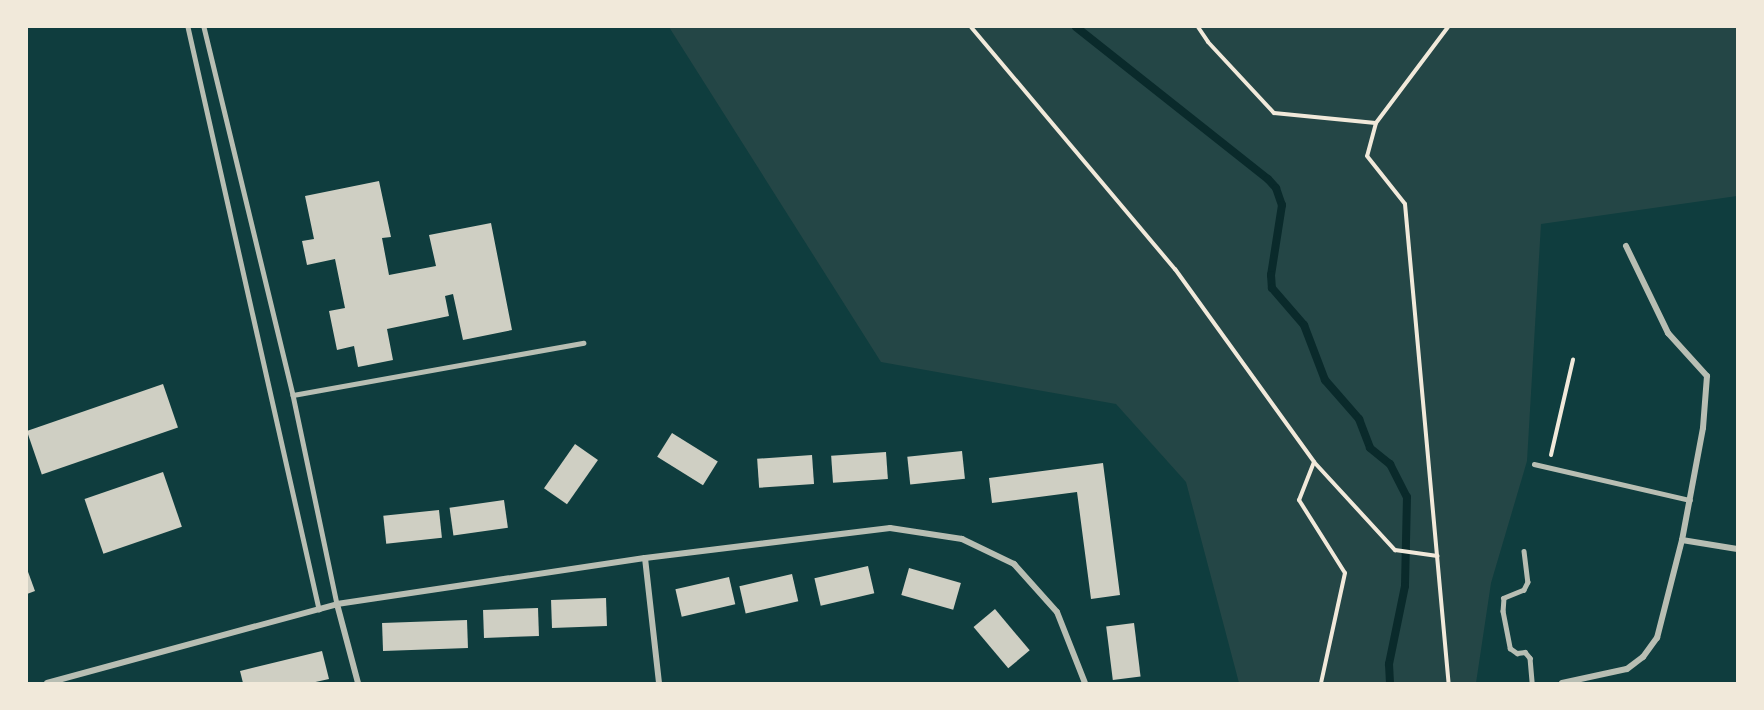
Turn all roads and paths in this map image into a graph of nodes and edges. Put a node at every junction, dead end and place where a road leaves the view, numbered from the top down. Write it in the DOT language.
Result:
graph roads {
  1 [pos="188,27"];
  2 [pos="204,27"];
  3 [pos="971,27"];
  4 [pos="1197,27"];
  5 [pos="1448,27"];
  6 [pos="1376,123"];
  7 [pos="1626,246"];
  8 [pos="583,343"];
  9 [pos="1573,360"];
  10 [pos="293,395"];
  11 [pos="1314,462"];
  12 [pos="1534,464"];
  13 [pos="1548,467"];
  14 [pos="1690,500"];
  15 [pos="1682,540"];
  16 [pos="1737,549"];
  17 [pos="1524,551"];
  18 [pos="1438,555"];
  19 [pos="645,558"];
  20 [pos="338,604"];
  21 [pos="319,609"];
  22 [pos="59,681"];
  23 [pos="46,683"];
  24 [pos="358,683"];
  25 [pos="659,683"];
  26 [pos="1085,683"];
  27 [pos="1321,683"];
  28 [pos="1449,683"];
  29 [pos="1532,683"];
  30 [pos="1562,683"];
  1 -- 21 [label="lane"];
  2 -- 10 [label="lane"];
  3 -- 11 [label="path"];
  4 -- 6 [label="path"];
  5 -- 6 [label="path"];
  6 -- 18 [label="path"];
  7 -- 14 [label="street"];
  8 -- 10 [label="lane"];
  9 -- 13 [label="path"];
  10 -- 20 [label="lane"];
  11 -- 18 [label="path"];
  11 -- 27 [label="path"];
  12 -- 13 [label="lane"];
  13 -- 14 [label="lane"];
  14 -- 15 [label="street"];
  15 -- 16 [label="street"];
  15 -- 30 [label="street"];
  17 -- 29 [label="lane"];
  18 -- 28 [label="path"];
  19 -- 20 [label="street"];
  19 -- 25 [label="street"];
  19 -- 26 [label="street"];
  20 -- 21 [label="street"];
  20 -- 24 [label="street"];
  21 -- 22 [label="street"];
  22 -- 23 [label="street"];
}
